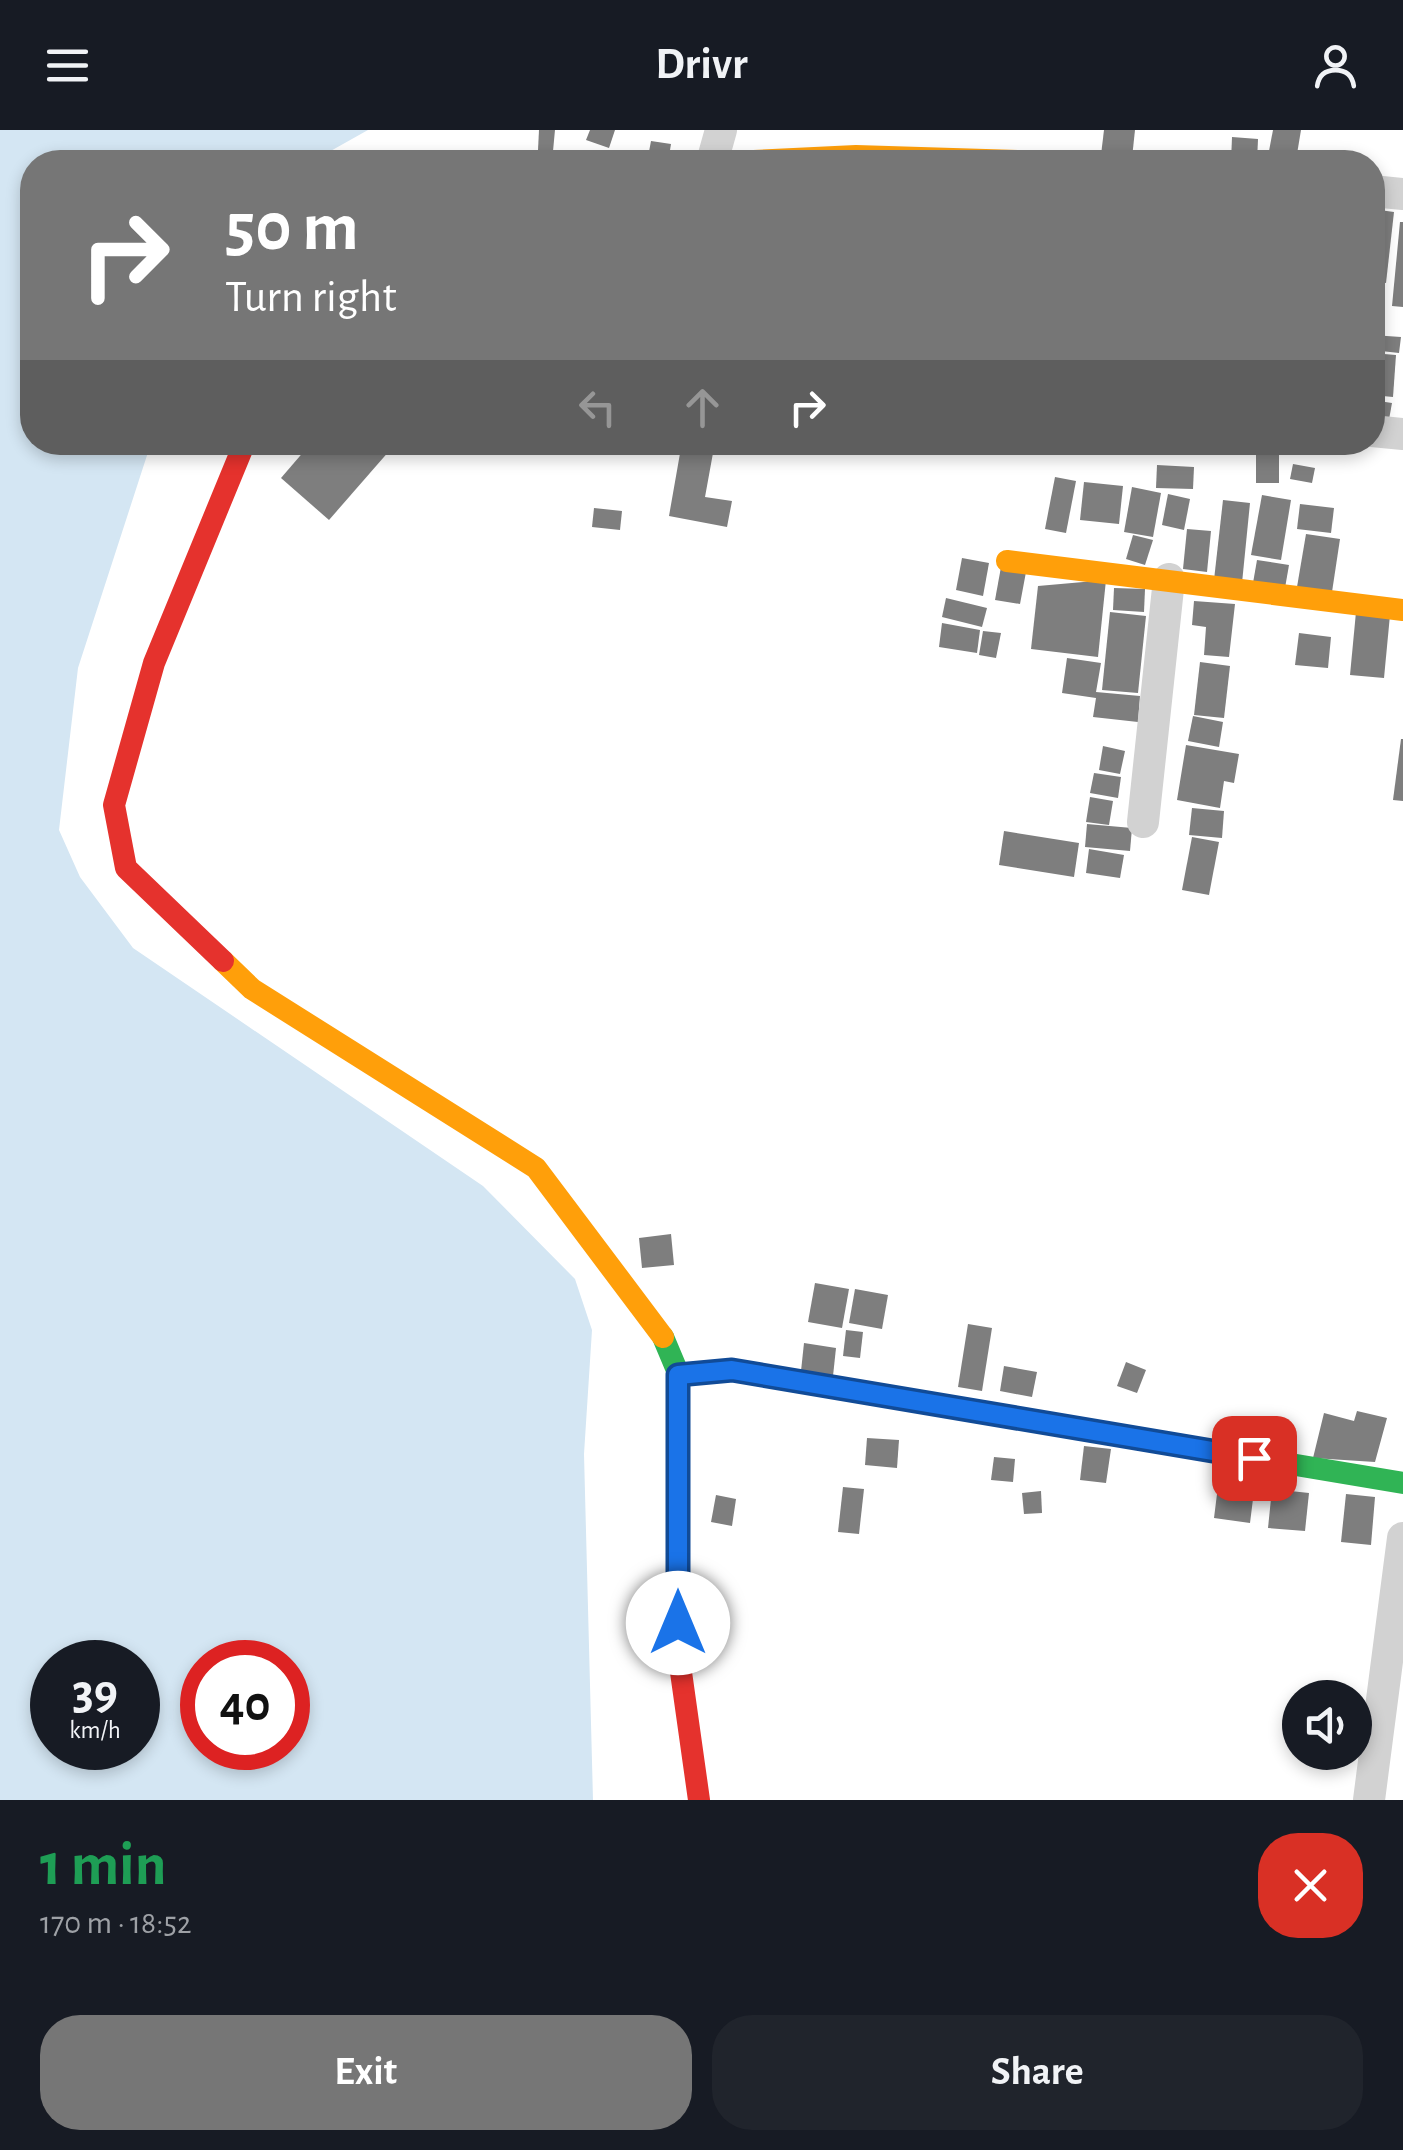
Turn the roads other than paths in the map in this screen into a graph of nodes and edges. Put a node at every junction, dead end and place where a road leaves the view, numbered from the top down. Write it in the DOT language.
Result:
graph roads {
  1 [pos="240,455"];
  2 [pos="1007,561"];
  3 [pos="1169,579"];
  4 [pos="1403,610"];
  5 [pos="1142,822"];
  6 [pos="678,1375"];
  7 [pos="1403,1483"];
  8 [pos="1403,1538"];
  9 [pos="1394,1705"];
  10 [pos="699,1800"];
  11 [pos="1370,1800"];
  1 -- 6 [label="street"];
  2 -- 3 [label="street"];
  3 -- 4 [label="street"];
  3 -- 5 [label="street"];
  6 -- 7 [label="street"];
  6 -- 10 [label="street"];
  8 -- 9 [label="street"];
  9 -- 11 [label="street"];
}
